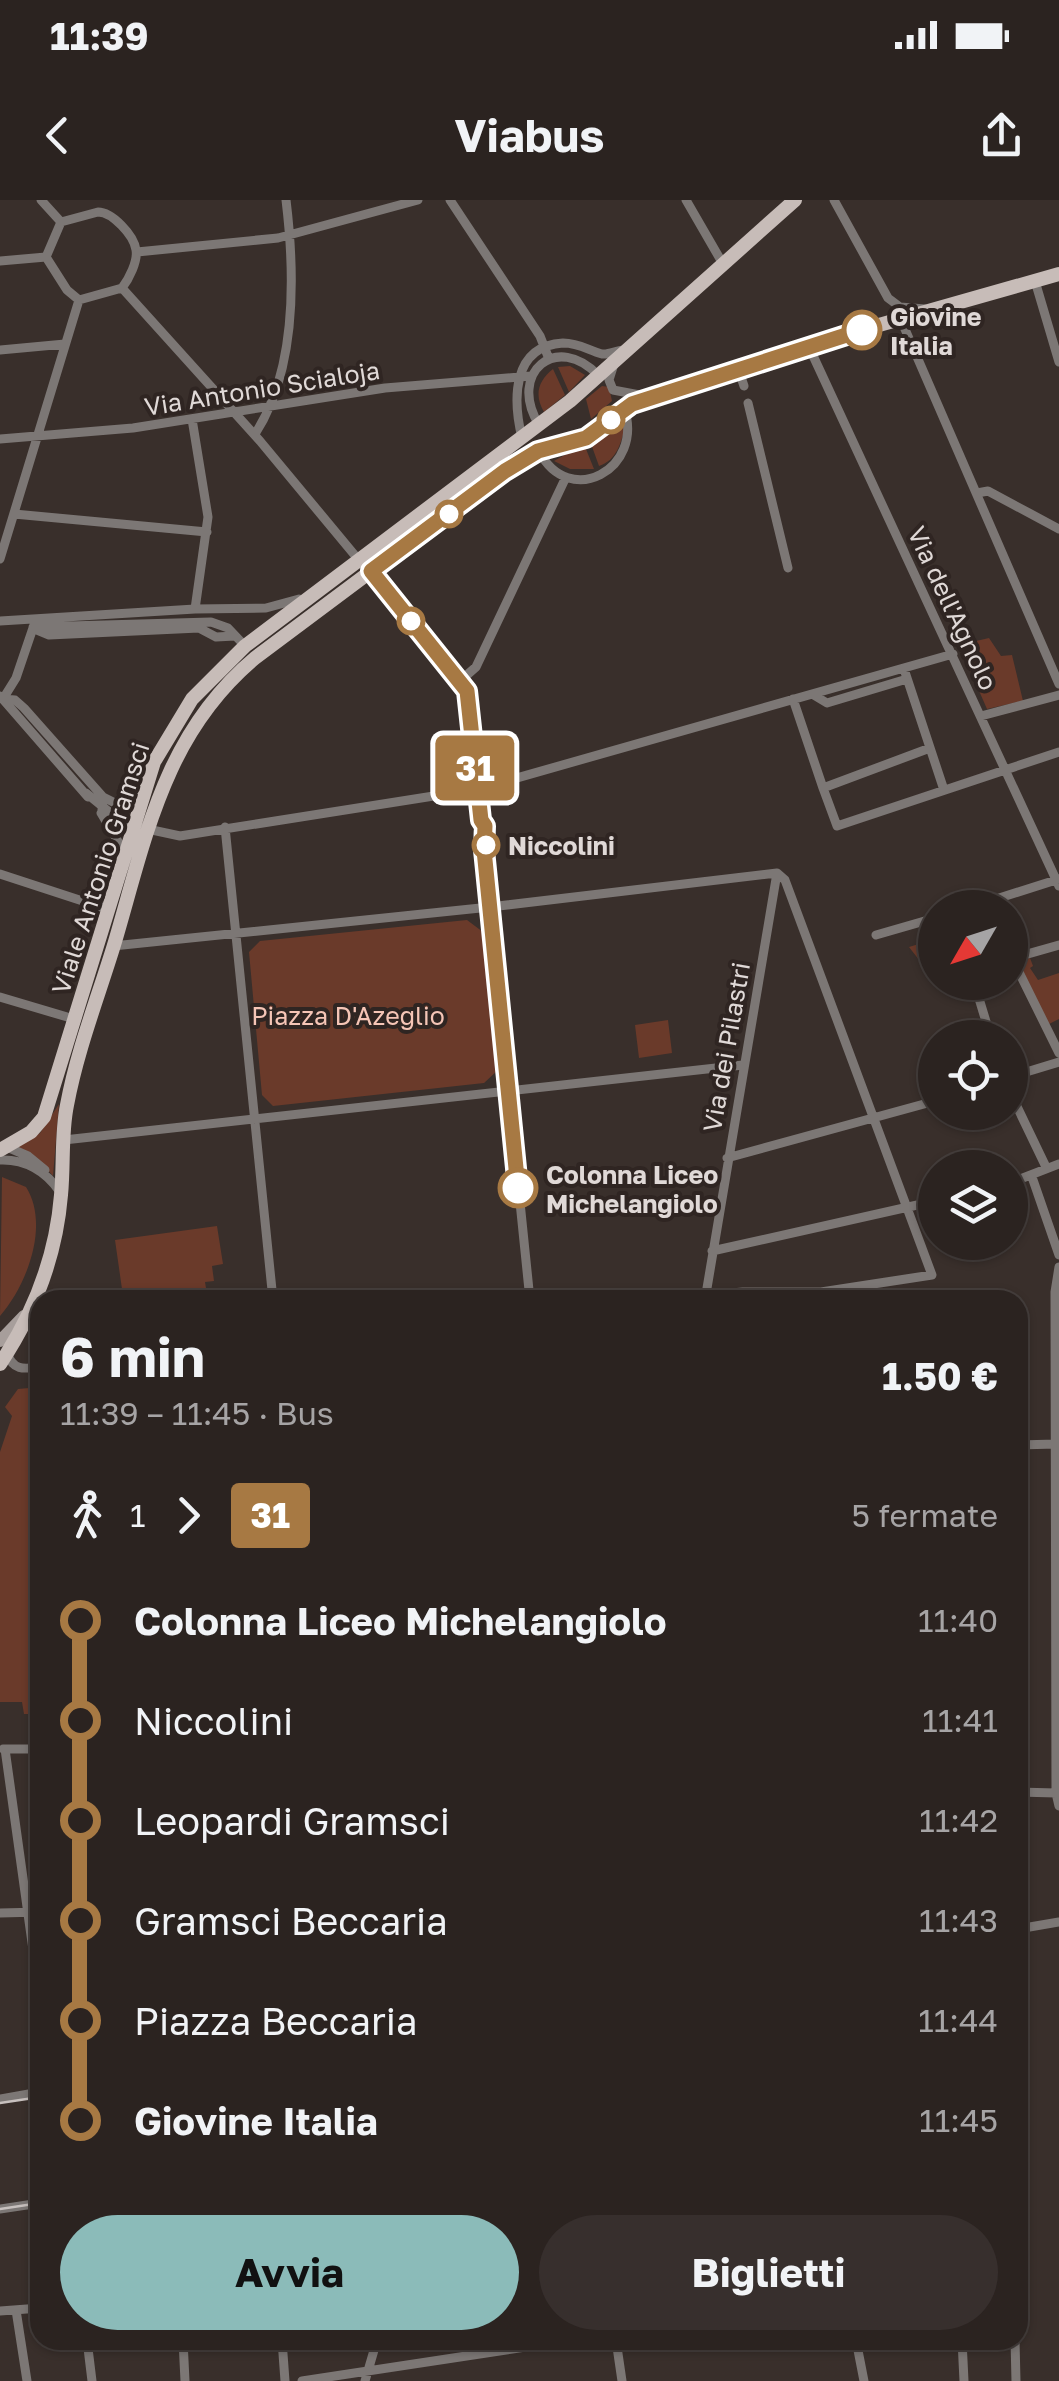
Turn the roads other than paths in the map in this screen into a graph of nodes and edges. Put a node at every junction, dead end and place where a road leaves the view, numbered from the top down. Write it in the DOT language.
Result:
graph roads {
  1 [pos="42,200"];
  2 [pos="286,200"];
  3 [pos="418,200"];
  4 [pos="450,200"];
  5 [pos="686,200"];
  6 [pos="795,200"];
  7 [pos="834,200"];
  8 [pos="396,203"];
  9 [pos="62,222"];
  10 [pos="290,235"];
  11 [pos="137,252"];
  12 [pos="46,257"];
  13 [pos="0,261"];
  14 [pos="723,264"];
  15 [pos="1059,274"];
  16 [pos="1035,281"];
  17 [pos="122,288"];
  18 [pos="79,300"];
  19 [pos="935,310"];
  20 [pos="901,320"];
  21 [pos="65,344"];
  22 [pos="809,347"];
  23 [pos="545,348"];
  24 [pos="0,350"];
  25 [pos="628,350"];
  26 [pos="549,359"];
  27 [pos="615,362"];
  28 [pos="1059,362"];
  29 [pos="738,368"];
  30 [pos="518,376"];
  31 [pos="531,376"];
  32 [pos="599,376"];
  33 [pos="744,386"];
  34 [pos="649,397"];
  35 [pos="748,402"];
  36 [pos="271,405"];
  37 [pos="624,408"];
  38 [pos="235,412"];
  39 [pos="192,419"];
  40 [pos="539,425"];
  41 [pos="254,434"];
  42 [pos="38,435"];
  43 [pos="522,438"];
  44 [pos="0,439"];
  45 [pos="538,451"];
  46 [pos="566,477"];
  47 [pos="977,494"];
  48 [pos="14,514"];
  49 [pos="1059,529"];
  50 [pos="207,532"];
  51 [pos="360,558"];
  52 [pos="0,559"];
  53 [pos="788,568"];
  54 [pos="371,571"];
  55 [pos="311,594"];
  56 [pos="195,609"];
  57 [pos="0,621"];
  58 [pos="35,622"];
  59 [pos="240,641"];
  60 [pos="953,654"];
  61 [pos="906,674"];
  62 [pos="463,684"];
  63 [pos="1059,684"];
  64 [pos="1059,696"];
  65 [pos="2,698"];
  66 [pos="793,699"];
  67 [pos="981,716"];
  68 [pos="930,748"];
  69 [pos="1059,752"];
  70 [pos="1006,769"];
  71 [pos="823,788"];
  72 [pos="478,789"];
  73 [pos="944,790"];
  74 [pos="86,794"];
  75 [pos="103,797"];
  76 [pos="121,806"];
  77 [pos="102,810"];
  78 [pos="132,827"];
  79 [pos="219,828"];
  80 [pos="148,831"];
  81 [pos="125,853"];
  82 [pos="773,873"];
  83 [pos="0,874"];
  84 [pos="1058,882"];
  85 [pos="1028,891"];
  86 [pos="490,908"];
  87 [pos="107,909"];
  88 [pos="918,923"];
  89 [pos="236,932"];
  90 [pos="876,935"];
  91 [pos="1059,945"];
  92 [pos="114,946"];
  93 [pos="1028,953"];
  94 [pos="1028,992"];
  95 [pos="0,997"];
  96 [pos="74,1019"];
  97 [pos="1059,1053"];
  98 [pos="1059,1062"];
  99 [pos="743,1066"];
  100 [pos="1028,1072"];
  101 [pos="508,1089"];
  102 [pos="918,1106"];
  103 [pos="255,1117"];
  104 [pos="875,1120"];
  105 [pos="1028,1130"];
  106 [pos="64,1140"];
  107 [pos="2,1150"];
  108 [pos="727,1158"];
  109 [pos="1059,1164"];
  110 [pos="1046,1167"];
  111 [pos="1032,1177"];
  112 [pos="1028,1178"];
  113 [pos="62,1194"];
  114 [pos="918,1205"];
  115 [pos="908,1207"];
  116 [pos="712,1251"];
  117 [pos="1059,1255"];
  118 [pos="1059,1267"];
  119 [pos="40,1290"];
  120 [pos="271,1290"];
  121 [pos="529,1290"];
  122 [pos="705,1290"];
  123 [pos="834,1290"];
  124 [pos="30,1311"];
  125 [pos="30,1311"];
  126 [pos="4,1344"];
  127 [pos="30,1367"];
  128 [pos="1056,1444"];
  129 [pos="1028,1445"];
  130 [pos="1057,1568"];
  131 [pos="2,1749"];
  132 [pos="30,1749"];
  133 [pos="1028,1792"];
  134 [pos="1056,1792"];
  135 [pos="1059,1806"];
  136 [pos="28,1912"];
  137 [pos="0,1913"];
  138 [pos="1059,1922"];
  139 [pos="30,1927"];
  140 [pos="1028,1927"];
  141 [pos="30,2094"];
  142 [pos="0,2099"];
  143 [pos="30,2204"];
  144 [pos="0,2209"];
  145 [pos="30,2309"];
  146 [pos="16,2310"];
  147 [pos="0,2311"];
  148 [pos="88,2350"];
  149 [pos="183,2350"];
  150 [pos="283,2350"];
  151 [pos="375,2350"];
  152 [pos="515,2350"];
  153 [pos="617,2350"];
  154 [pos="858,2350"];
  155 [pos="962,2350"];
  156 [pos="1015,2350"];
  157 [pos="366,2376"];
  158 [pos="26,2381"];
  159 [pos="92,2381"];
  160 [pos="185,2381"];
  161 [pos="285,2381"];
  162 [pos="302,2381"];
  163 [pos="622,2381"];
  164 [pos="864,2381"];
  165 [pos="964,2381"];
  166 [pos="1016,2381"];
  1 -- 9 [label="street"];
  2 -- 10 [label="street"];
  3 -- 8 [label="street"];
  4 -- 23 [label="street"];
  5 -- 14 [label="street"];
  6 -- 14 [label="main road, Viale Antonio Gramsci"];
  7 -- 19 [label="street"];
  8 -- 10 [label="street"];
  9 -- 11 [label="street"];
  9 -- 12 [label="street"];
  10 -- 11 [label="street"];
  10 -- 36 [label="street"];
  11 -- 17 [label="street"];
  12 -- 13 [label="street"];
  12 -- 18 [label="street"];
  14 -- 25 [label="main road, Viale Antonio Gramsci"];
  15 -- 16 [label="main road"];
  16 -- 19 [label="main road"];
  16 -- 28 [label="street"];
  17 -- 18 [label="street"];
  17 -- 38 [label="street"];
  18 -- 21 [label="street"];
  19 -- 20 [label="main road"];
  20 -- 22 [label="main road"];
  20 -- 47 [label="street"];
  21 -- 24 [label="street"];
  21 -- 42 [label="street"];
  22 -- 29 [label="main road"];
  22 -- 60 [label="street, Via dell'Agnolo"];
  23 -- 25 [label="street"];
  23 -- 26 [label="street"];
  23 -- 30 [label="street"];
  25 -- 27 [label="main road, Viale Antonio Gramsci"];
  26 -- 31 [label="street"];
  26 -- 32 [label="street"];
  27 -- 32 [label="main road, Viale Antonio Gramsci"];
  27 -- 34 [label="street"];
  29 -- 33 [label="street"];
  29 -- 34 [label="main road"];
  30 -- 31 [label="street, Via Antonio Scialoja"];
  30 -- 36 [label="street, Via Antonio Scialoja"];
  30 -- 43 [label="street"];
  31 -- 40 [label="street"];
  32 -- 40 [label="main road, Viale Antonio Gramsci"];
  34 -- 37 [label="main road"];
  35 -- 53 [label="street"];
  36 -- 38 [label="street, Via Antonio Scialoja"];
  36 -- 41 [label="street"];
  37 -- 45 [label="main road, Viale Antonio Gramsci"];
  37 -- 46 [label="street"];
  38 -- 39 [label="street, Via Antonio Scialoja"];
  38 -- 41 [label="street"];
  39 -- 42 [label="street, Via Antonio Scialoja"];
  39 -- 50 [label="street"];
  40 -- 43 [label="main road, Viale Antonio Gramsci"];
  41 -- 51 [label="street"];
  42 -- 44 [label="street, Via Antonio Scialoja"];
  42 -- 48 [label="street"];
  43 -- 51 [label="main road, Viale Antonio Gramsci"];
  45 -- 46 [label="street"];
  45 -- 54 [label="main road, Viale Antonio Gramsci"];
  46 -- 62 [label="street"];
  47 -- 49 [label="street"];
  47 -- 63 [label="street"];
  48 -- 50 [label="street"];
  48 -- 52 [label="street"];
  50 -- 56 [label="street"];
  51 -- 54 [label="street"];
  51 -- 55 [label="main road, Viale Antonio Gramsci"];
  54 -- 62 [label="street"];
  54 -- 80 [label="main road, Viale Antonio Gramsci"];
  55 -- 56 [label="street"];
  55 -- 59 [label="main road, Viale Antonio Gramsci"];
  56 -- 58 [label="street"];
  57 -- 58 [label="street"];
  58 -- 59 [label="street"];
  58 -- 65 [label="street"];
  59 -- 78 [label="main road, Viale Antonio Gramsci"];
  60 -- 61 [label="street"];
  60 -- 67 [label="street, Via dell'Agnolo"];
  61 -- 66 [label="street"];
  61 -- 68 [label="street"];
  62 -- 72 [label="street"];
  64 -- 67 [label="street"];
  65 -- 74 [label="street"];
  65 -- 75 [label="street"];
  66 -- 71 [label="street"];
  66 -- 72 [label="street"];
  67 -- 70 [label="street, Via dell'Agnolo"];
  68 -- 71 [label="street"];
  68 -- 73 [label="street"];
  69 -- 70 [label="street"];
  70 -- 73 [label="street"];
  70 -- 84 [label="street, Via dell'Agnolo"];
  71 -- 73 [label="street"];
  72 -- 79 [label="street"];
  72 -- 86 [label="street"];
  74 -- 77 [label="street"];
  74 -- 81 [label="street"];
  75 -- 76 [label="street"];
  75 -- 77 [label="street"];
  77 -- 78 [label="street"];
  78 -- 80 [label="street"];
  78 -- 81 [label="main road, Viale Antonio Gramsci"];
  79 -- 80 [label="street"];
  79 -- 89 [label="street"];
  80 -- 92 [label="main road, Viale Antonio Gramsci"];
  81 -- 87 [label="main road, Viale Antonio Gramsci"];
  82 -- 86 [label="street"];
  82 -- 99 [label="street, Via dei Pilastri"];
  82 -- 104 [label="street"];
  83 -- 87 [label="street"];
  84 -- 85 [label="street"];
  86 -- 89 [label="street"];
  86 -- 101 [label="street"];
  87 -- 96 [label="main road, Viale Antonio Gramsci"];
  88 -- 90 [label="street"];
  89 -- 92 [label="street"];
  89 -- 103 [label="street"];
  91 -- 93 [label="street"];
  92 -- 106 [label="main road, Viale Antonio Gramsci"];
  94 -- 97 [label="street"];
  95 -- 96 [label="street"];
  96 -- 107 [label="main road, Viale Antonio Gramsci"];
  98 -- 100 [label="street"];
  99 -- 101 [label="street"];
  99 -- 108 [label="street, Via dei Pilastri"];
  101 -- 103 [label="street"];
  101 -- 121 [label="street"];
  102 -- 104 [label="street"];
  103 -- 106 [label="street"];
  103 -- 120 [label="street"];
  104 -- 108 [label="street"];
  104 -- 115 [label="street"];
  105 -- 110 [label="street"];
  106 -- 113 [label="main road, Viale Antonio Gramsci"];
  107 -- 113 [label="street"];
  108 -- 116 [label="street, Via dei Pilastri"];
  109 -- 110 [label="street"];
  110 -- 111 [label="street"];
  111 -- 112 [label="street"];
  111 -- 117 [label="street"];
  113 -- 119 [label="main road, Viale Antonio Gramsci"];
  114 -- 115 [label="street"];
  115 -- 116 [label="street"];
  115 -- 123 [label="street"];
  116 -- 122 [label="street, Via dei Pilastri"];
  118 -- 128 [label="street"];
  124 -- 126 [label="main road, Viale Antonio Gramsci"];
  125 -- 126 [label="street"];
  126 -- 127 [label="street"];
  128 -- 129 [label="street"];
  128 -- 130 [label="street"];
  130 -- 134 [label="street"];
  131 -- 132 [label="street"];
  131 -- 136 [label="street"];
  133 -- 134 [label="street"];
  134 -- 135 [label="street"];
  136 -- 137 [label="street"];
  136 -- 139 [label="street"];
  138 -- 140 [label="street"];
  141 -- 142 [label="street"];
  143 -- 144 [label="street"];
  145 -- 146 [label="street"];
  146 -- 147 [label="street"];
  146 -- 158 [label="street"];
  148 -- 159 [label="street"];
  149 -- 160 [label="street"];
  150 -- 161 [label="street"];
  151 -- 157 [label="street"];
  152 -- 157 [label="street"];
  153 -- 163 [label="street"];
  154 -- 164 [label="street"];
  155 -- 165 [label="street"];
  156 -- 166 [label="street"];
  157 -- 162 [label="street"];
}
